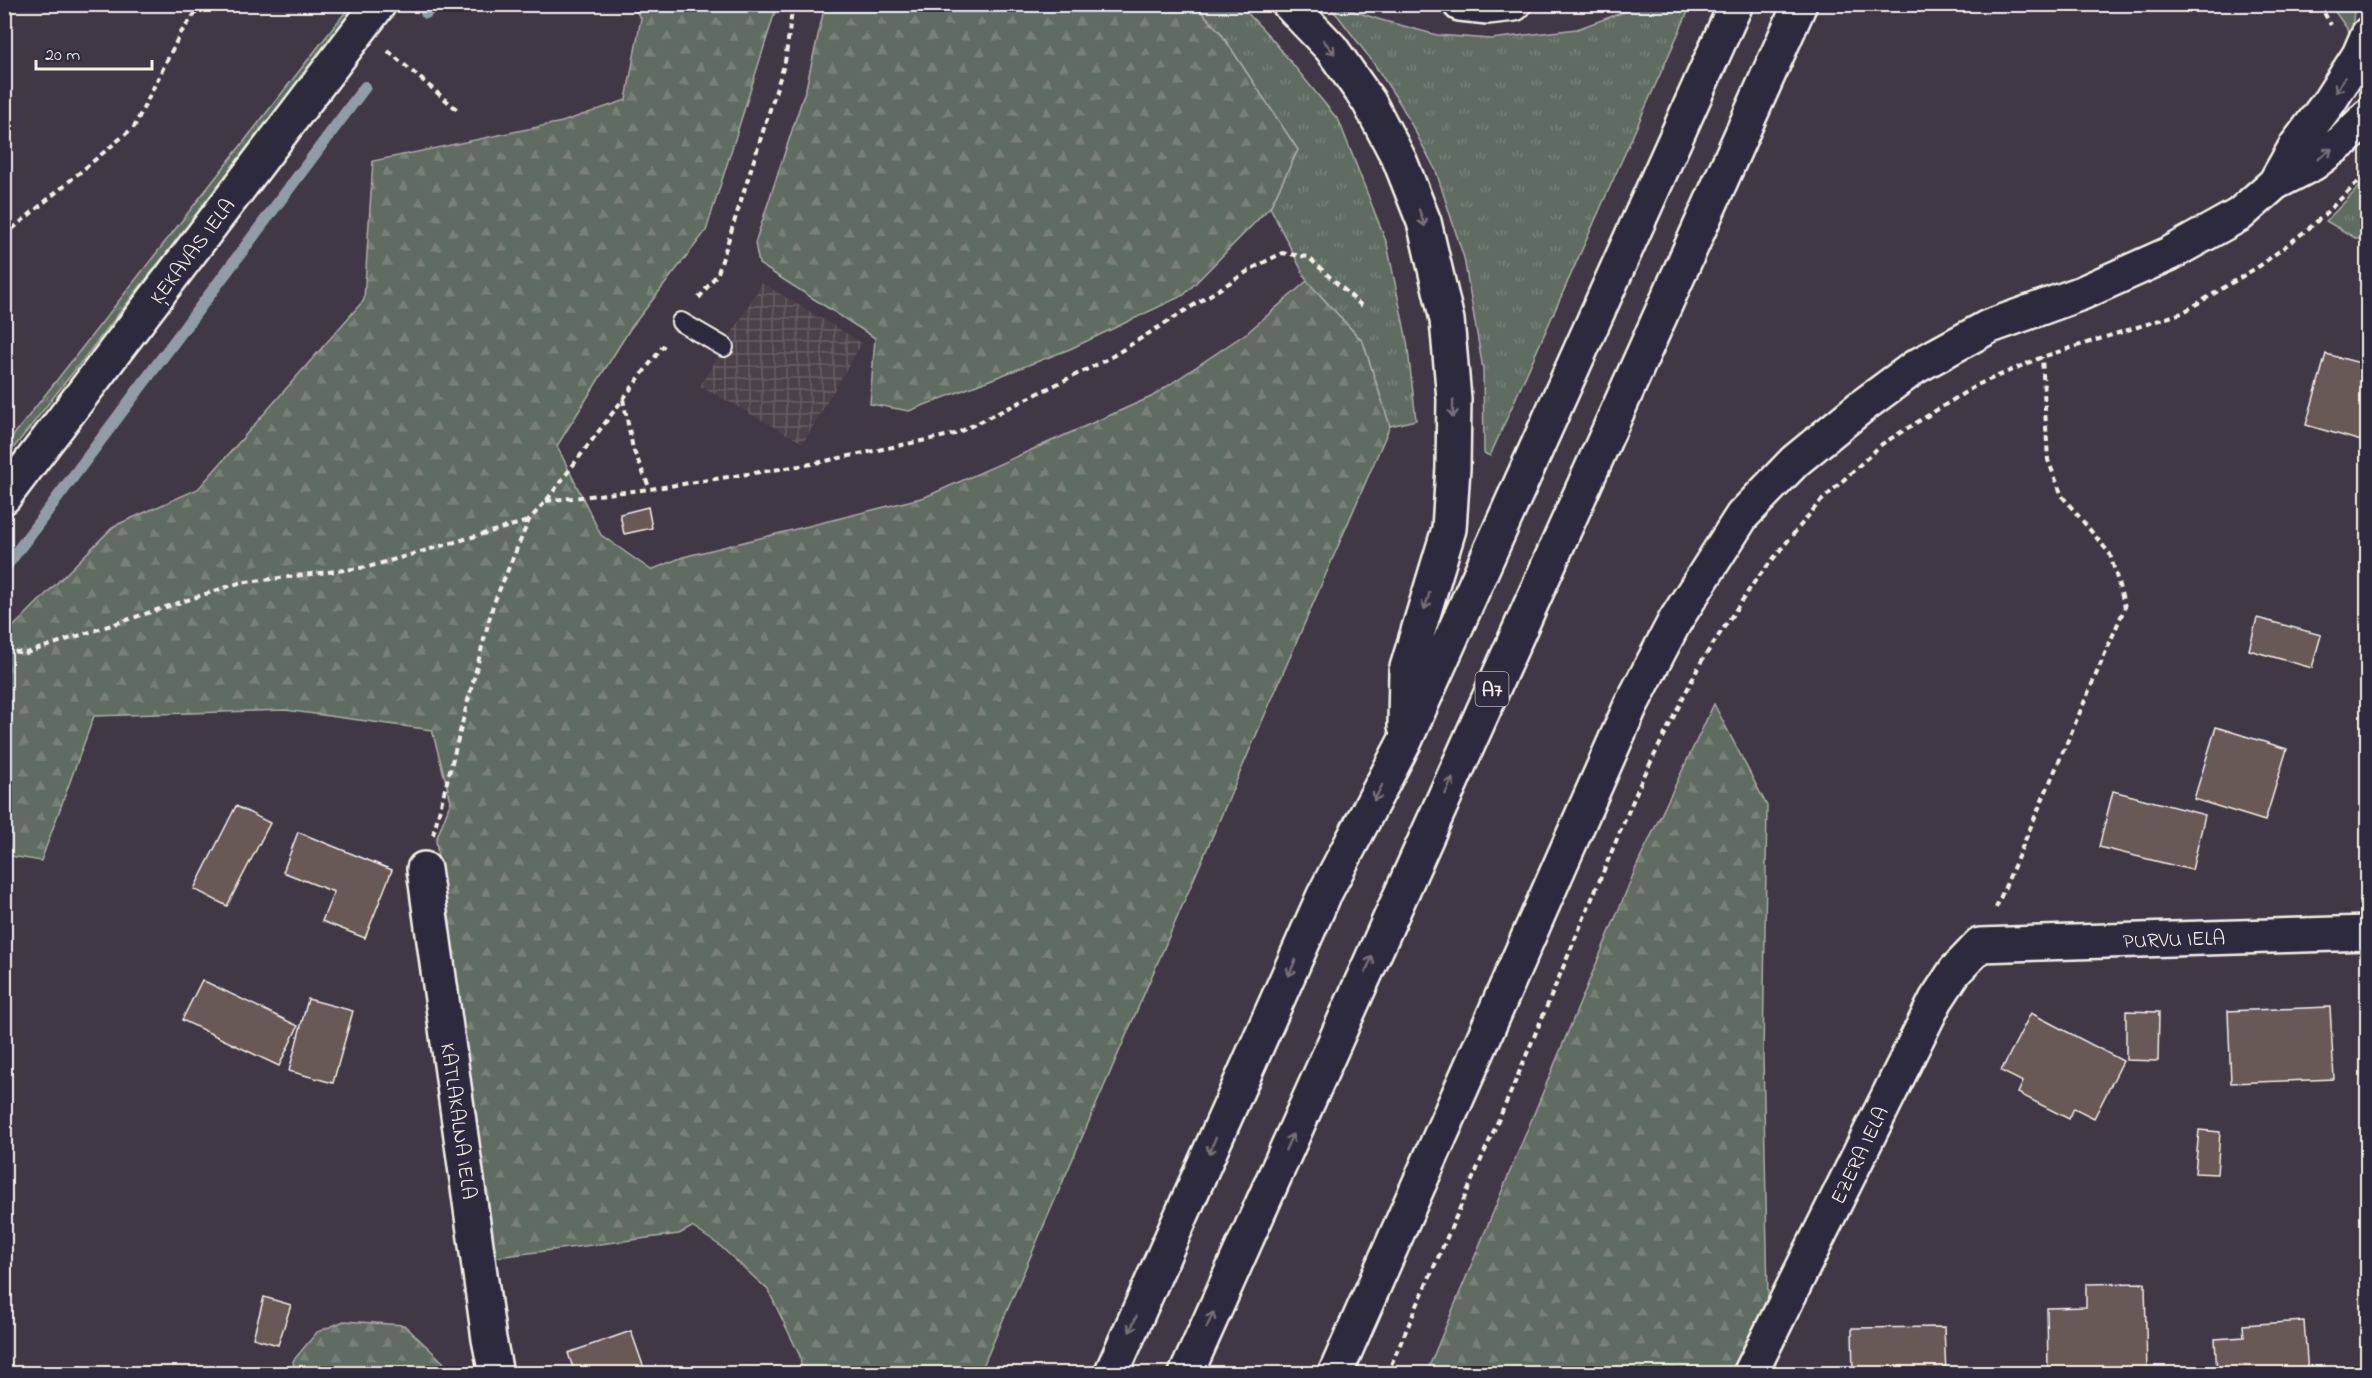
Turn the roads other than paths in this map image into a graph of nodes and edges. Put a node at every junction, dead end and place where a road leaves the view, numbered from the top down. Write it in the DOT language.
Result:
graph roads {
  1 [pos="1289,4"];
  2 [pos="1460,4"];
  3 [pos="1514,4"];
  4 [pos="1736,4"];
  5 [pos="1800,4"];
  6 [pos="369,16"];
  7 [pos="2367,34"];
  8 [pos="2367,116"];
  9 [pos="2275,183"];
  10 [pos="681,322"];
  11 [pos="724,347"];
  12 [pos="4,497"];
  13 [pos="1405,741"];
  14 [pos="424,869"];
  15 [pos="2367,933"];
  16 [pos="1980,945"];
  17 [pos="496,1374"];
  18 [pos="1111,1374"];
  19 [pos="1186,1374"];
  20 [pos="1335,1374"];
  21 [pos="1750,1374"];
  1 -- 13 [label="main road, one-way"];
  2 -- 3 [label="main road"];
  4 -- 13 [label="main road"];
  19 -- 5 [label="main road, A7, one-way"];
  6 -- 12 [label="main road, ĶEKAVAS IELA"];
  7 -- 9 [label="main road, one-way"];
  9 -- 8 [label="main road, one-way"];
  9 -- 20 [label="main road"];
  10 -- 11 [label="lane"];
  13 -- 18 [label="main road, one-way"];
  14 -- 17 [label="main road, KATLAKALNA IELA"];
  15 -- 16 [label="main road, PURVU IELA"];
  16 -- 21 [label="main road, EZERA IELA"];
}
